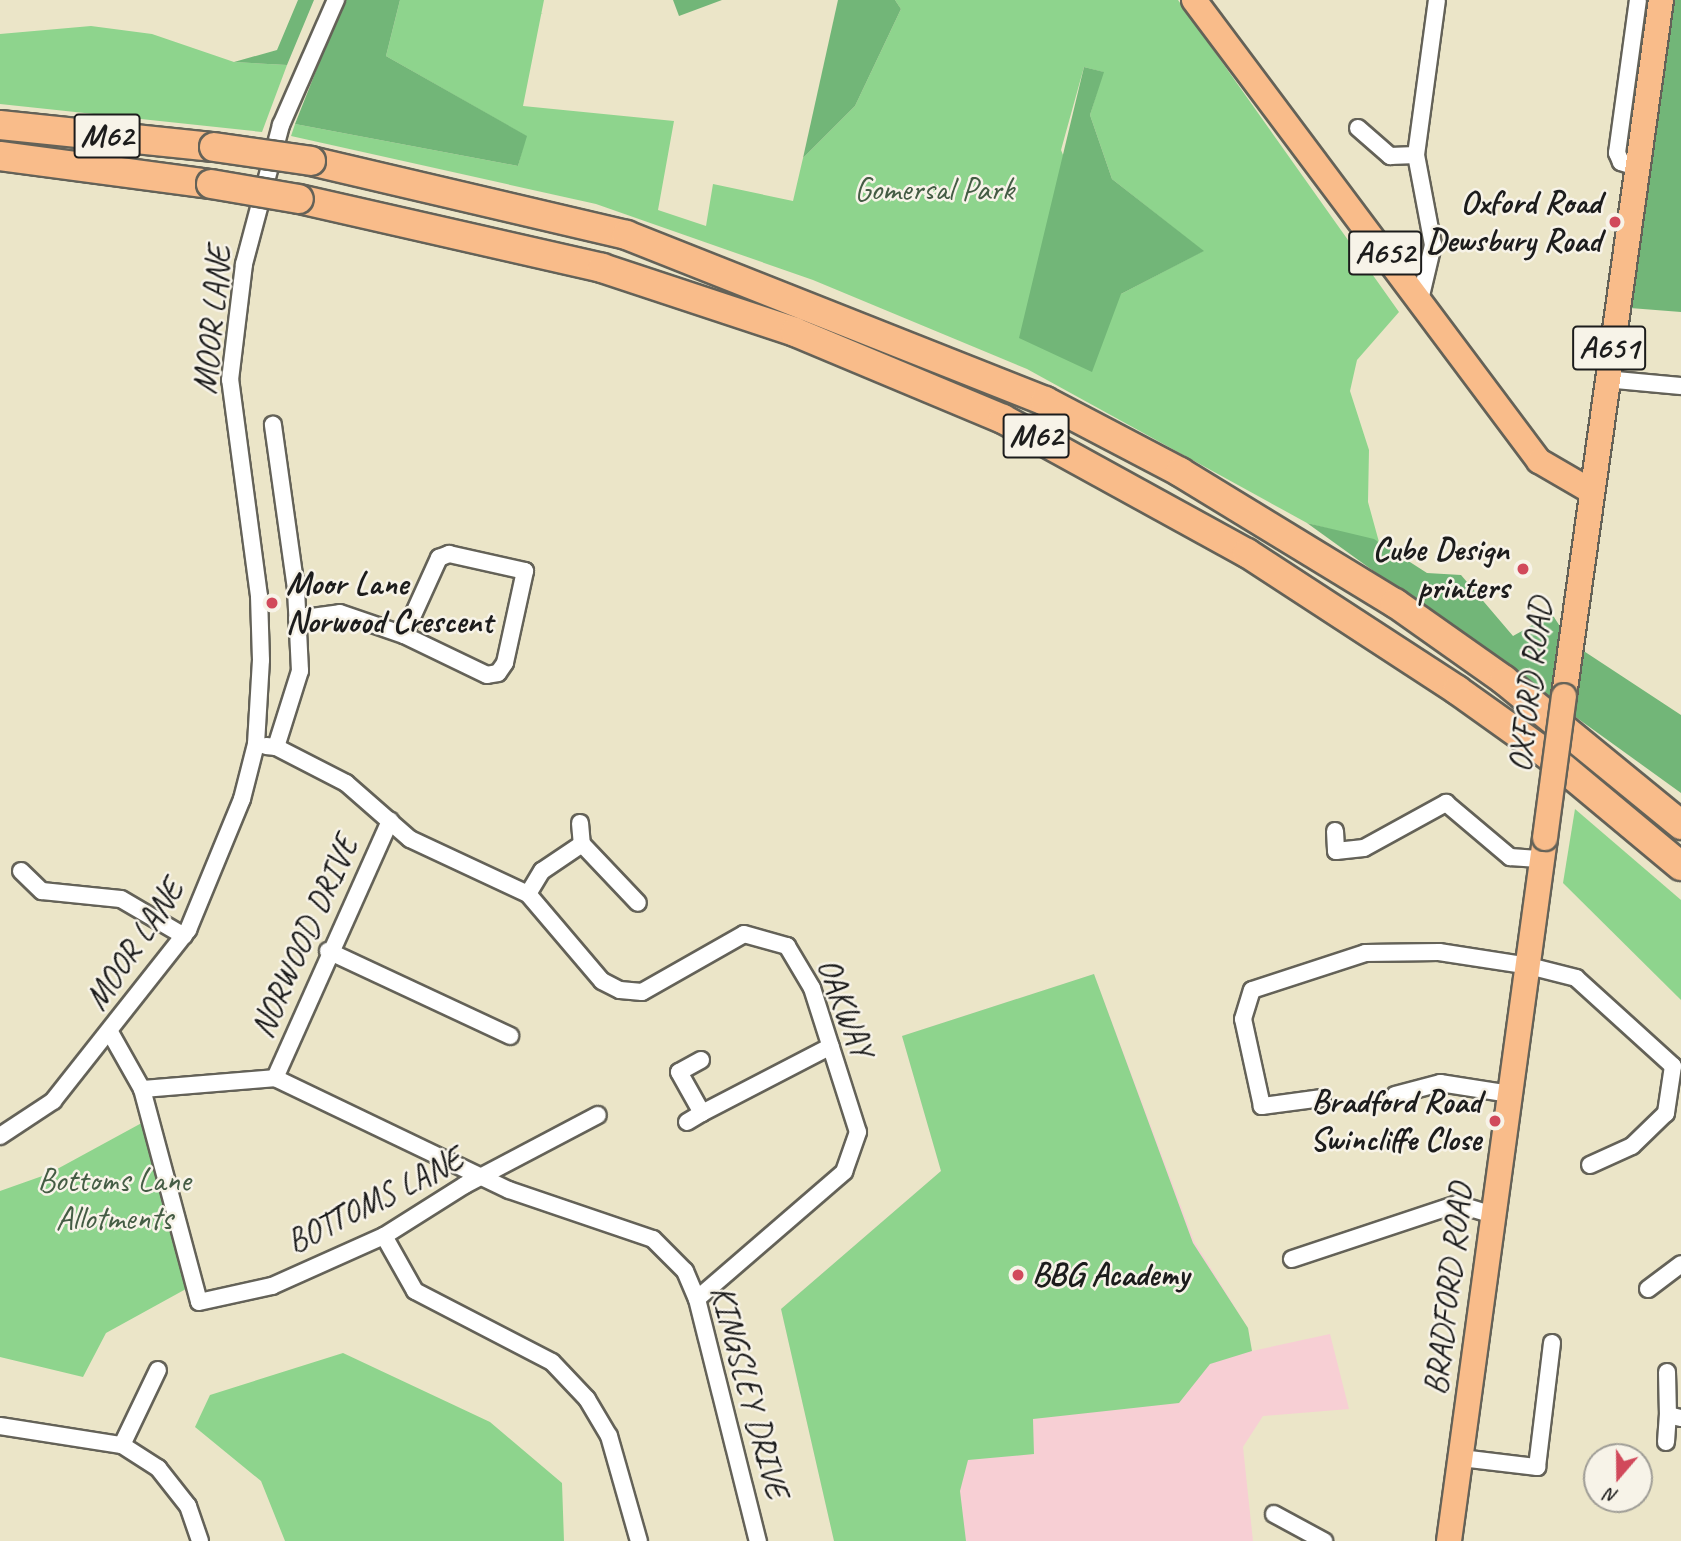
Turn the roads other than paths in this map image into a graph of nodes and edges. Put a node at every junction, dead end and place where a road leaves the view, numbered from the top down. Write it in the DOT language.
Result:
graph roads {
  1 [pos="336,0"];
  2 [pos="1194,0"];
  3 [pos="1437,0"];
  4 [pos="1638,0"];
  5 [pos="1661,0"];
  6 [pos="0,125"];
  7 [pos="1358,128"];
  8 [pos="1416,155"];
  9 [pos="0,156"];
  10 [pos="1637,167"];
  11 [pos="1420,300"];
  12 [pos="1605,379"];
  13 [pos="1681,386"];
  14 [pos="273,425"];
  15 [pos="1589,489"];
  16 [pos="297,619"];
  17 [pos="404,635"];
  18 [pos="256,744"];
  19 [pos="276,747"];
  20 [pos="390,821"];
  21 [pos="580,823"];
  22 [pos="1681,824"];
  23 [pos="1335,831"];
  24 [pos="582,844"];
  25 [pos="1543,848"];
  26 [pos="1681,866"];
  27 [pos="21,871"];
  28 [pos="528,894"];
  29 [pos="638,903"];
  30 [pos="184,936"];
  31 [pos="328,951"];
  32 [pos="1529,965"];
  33 [pos="111,1034"];
  34 [pos="510,1036"];
  35 [pos="831,1046"];
  36 [pos="701,1060"];
  37 [pos="275,1078"];
  38 [pos="142,1089"];
  39 [pos="1510,1094"];
  40 [pos="1395,1096"];
  41 [pos="1322,1098"];
  42 [pos="702,1113"];
  43 [pos="597,1115"];
  44 [pos="687,1122"];
  45 [pos="0,1136"];
  46 [pos="1590,1165"];
  47 [pos="487,1176"];
  48 [pos="1489,1214"];
  49 [pos="384,1236"];
  50 [pos="1292,1259"];
  51 [pos="1681,1264"];
  52 [pos="1648,1290"];
  53 [pos="697,1299"];
  54 [pos="1552,1343"];
  55 [pos="158,1370"];
  56 [pos="1667,1373"];
  57 [pos="1675,1417"];
  58 [pos="0,1426"];
  59 [pos="1666,1442"];
  60 [pos="122,1445"];
  61 [pos="1461,1458"];
  62 [pos="1274,1514"];
  63 [pos="200,1541"];
  64 [pos="639,1541"];
  65 [pos="758,1541"];
  66 [pos="1324,1541"];
  67 [pos="1449,1541"];
  1 -- 18 [label="street, MOOR LANE"];
  2 -- 11 [label="main road, A652"];
  3 -- 8 [label="street"];
  4 -- 10 [label="street"];
  5 -- 10 [label="main road, OXFORD ROAD / A651"];
  6 -- 22 [label="highway, M62, bridge"];
  7 -- 8 [label="street"];
  8 -- 11 [label="street"];
  9 -- 26 [label="highway, M62, bridge"];
  10 -- 12 [label="main road, OXFORD ROAD / A651"];
  11 -- 15 [label="main road, A652"];
  12 -- 13 [label="street"];
  12 -- 15 [label="main road, OXFORD ROAD / A651"];
  14 -- 16 [label="street"];
  15 -- 25 [label="main road, OXFORD ROAD / A651, bridge"];
  16 -- 17 [label="street"];
  16 -- 19 [label="street"];
  17 -- 17 [label="street"];
  18 -- 19 [label="street"];
  18 -- 30 [label="street, MOOR LANE"];
  19 -- 20 [label="street"];
  20 -- 28 [label="street"];
  20 -- 31 [label="street, NORWOOD DRIVE"];
  21 -- 24 [label="street"];
  23 -- 25 [label="street"];
  24 -- 28 [label="street"];
  24 -- 29 [label="street"];
  25 -- 32 [label="main road, BRADFORD ROAD / A651"];
  27 -- 30 [label="street"];
  28 -- 35 [label="street, OAKWAY"];
  30 -- 33 [label="street, MOOR LANE"];
  31 -- 34 [label="street"];
  31 -- 37 [label="street, NORWOOD DRIVE"];
  32 -- 39 [label="main road, BRADFORD ROAD / A651"];
  32 -- 41 [label="street"];
  32 -- 46 [label="street"];
  33 -- 38 [label="street, BOTTOMS LANE"];
  33 -- 45 [label="street, MOOR LANE"];
  35 -- 42 [label="street"];
  35 -- 53 [label="street, OAKWAY"];
  36 -- 42 [label="street"];
  37 -- 38 [label="street"];
  37 -- 47 [label="street, KINGSLEY DRIVE"];
  38 -- 49 [label="street, BOTTOMS LANE"];
  39 -- 40 [label="street"];
  39 -- 48 [label="main road, BRADFORD ROAD / A651"];
  42 -- 44 [label="street"];
  43 -- 47 [label="street, BOTTOMS LANE"];
  47 -- 49 [label="street, BOTTOMS LANE"];
  47 -- 53 [label="street, KINGSLEY DRIVE"];
  48 -- 50 [label="street"];
  48 -- 61 [label="main road, BRADFORD ROAD / A651"];
  49 -- 64 [label="street"];
  51 -- 52 [label="street"];
  53 -- 65 [label="street, KINGSLEY DRIVE"];
  54 -- 61 [label="street"];
  55 -- 60 [label="street"];
  56 -- 57 [label="street"];
  57 -- 59 [label="street"];
  58 -- 60 [label="street"];
  60 -- 63 [label="street"];
  61 -- 67 [label="main road, BRADFORD ROAD / A651"];
  62 -- 66 [label="street"];
}
